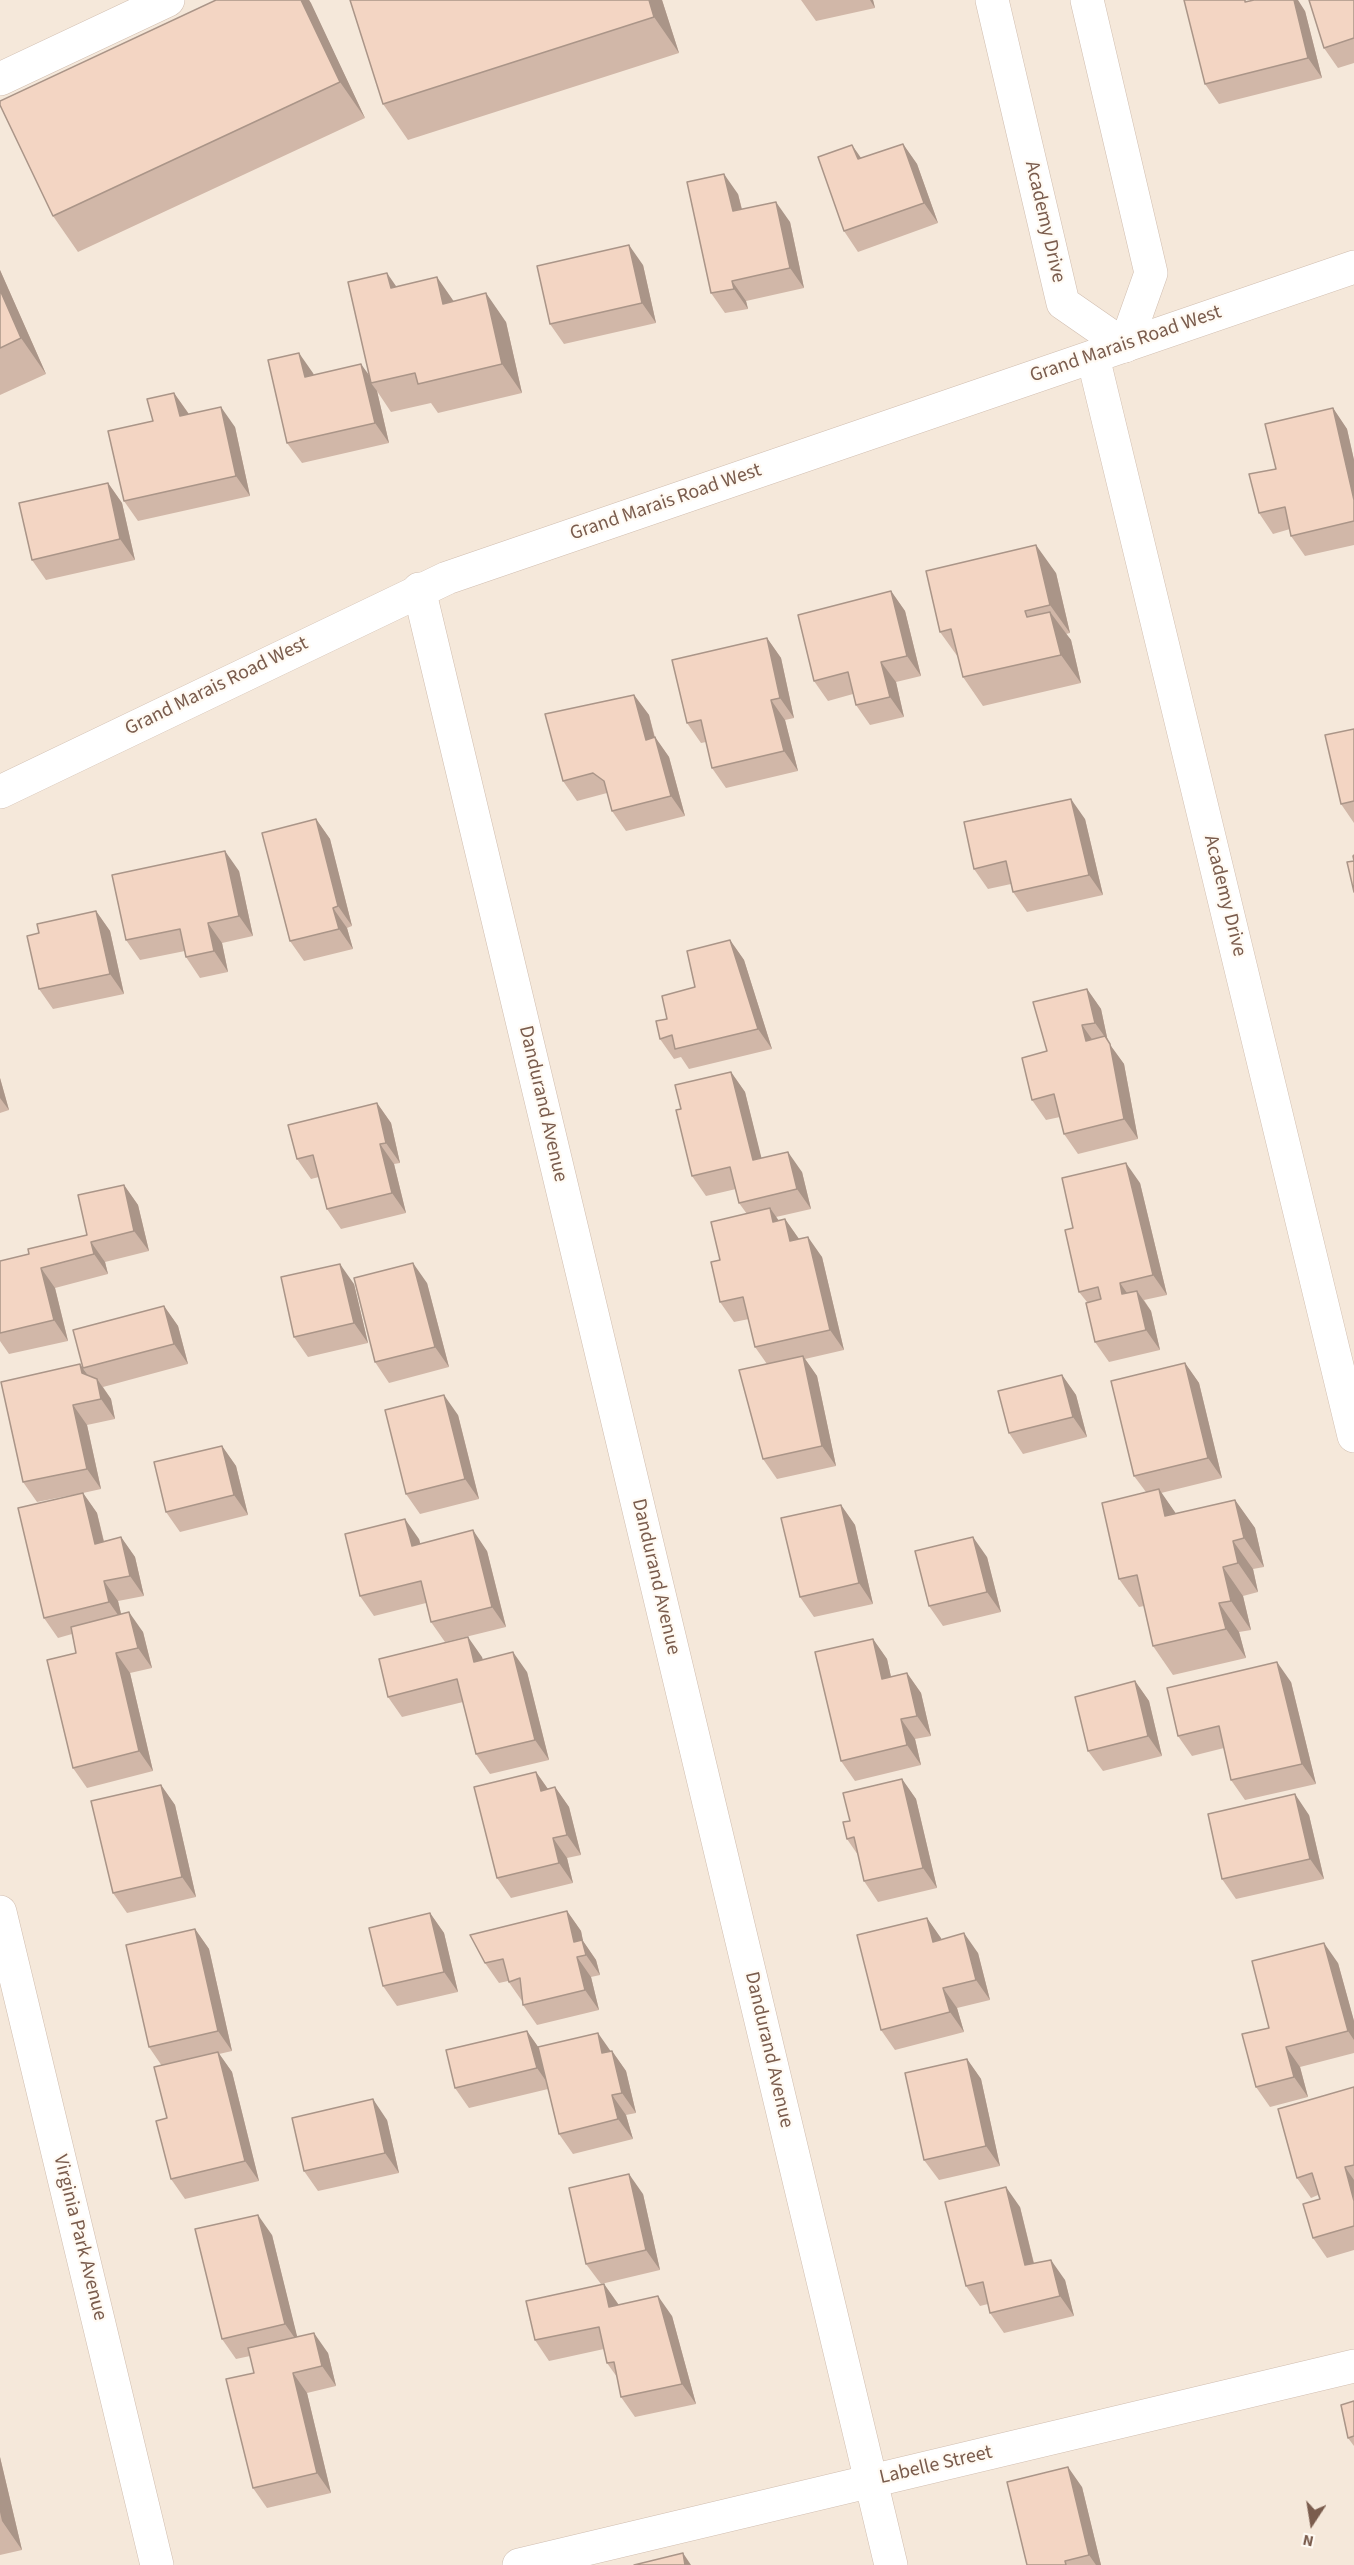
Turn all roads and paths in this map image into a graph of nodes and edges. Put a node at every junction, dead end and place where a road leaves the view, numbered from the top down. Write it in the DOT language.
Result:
graph roads {
  1 [pos="168,0"];
  2 [pos="992,0"];
  3 [pos="1088,0"];
  4 [pos="0,79"];
  5 [pos="1354,267"];
  6 [pos="1125,346"];
  7 [pos="1093,357"];
  8 [pos="419,589"];
  9 [pos="0,792"];
  10 [pos="1354,1436"];
  11 [pos="0,1912"];
  12 [pos="1354,2366"];
  13 [pos="872,2481"];
  14 [pos="157,2565"];
  15 [pos="519,2565"];
  16 [pos="891,2565"];
  1 -- 4 [label="street"];
  2 -- 6 [label="street, Academy Drive"];
  3 -- 6 [label="street"];
  5 -- 6 [label="street, Grand Marais Road West"];
  6 -- 7 [label="street, Grand Marais Road West"];
  7 -- 8 [label="street, Grand Marais Road West"];
  7 -- 10 [label="street, Academy Drive"];
  8 -- 9 [label="street, Grand Marais Road West"];
  8 -- 13 [label="street, Dandurand Avenue"];
  11 -- 14 [label="street, Virginia Park Avenue"];
  12 -- 13 [label="street, Labelle Street"];
  13 -- 15 [label="street, Labelle Street"];
  13 -- 16 [label="street, Dandurand Avenue"];
}
